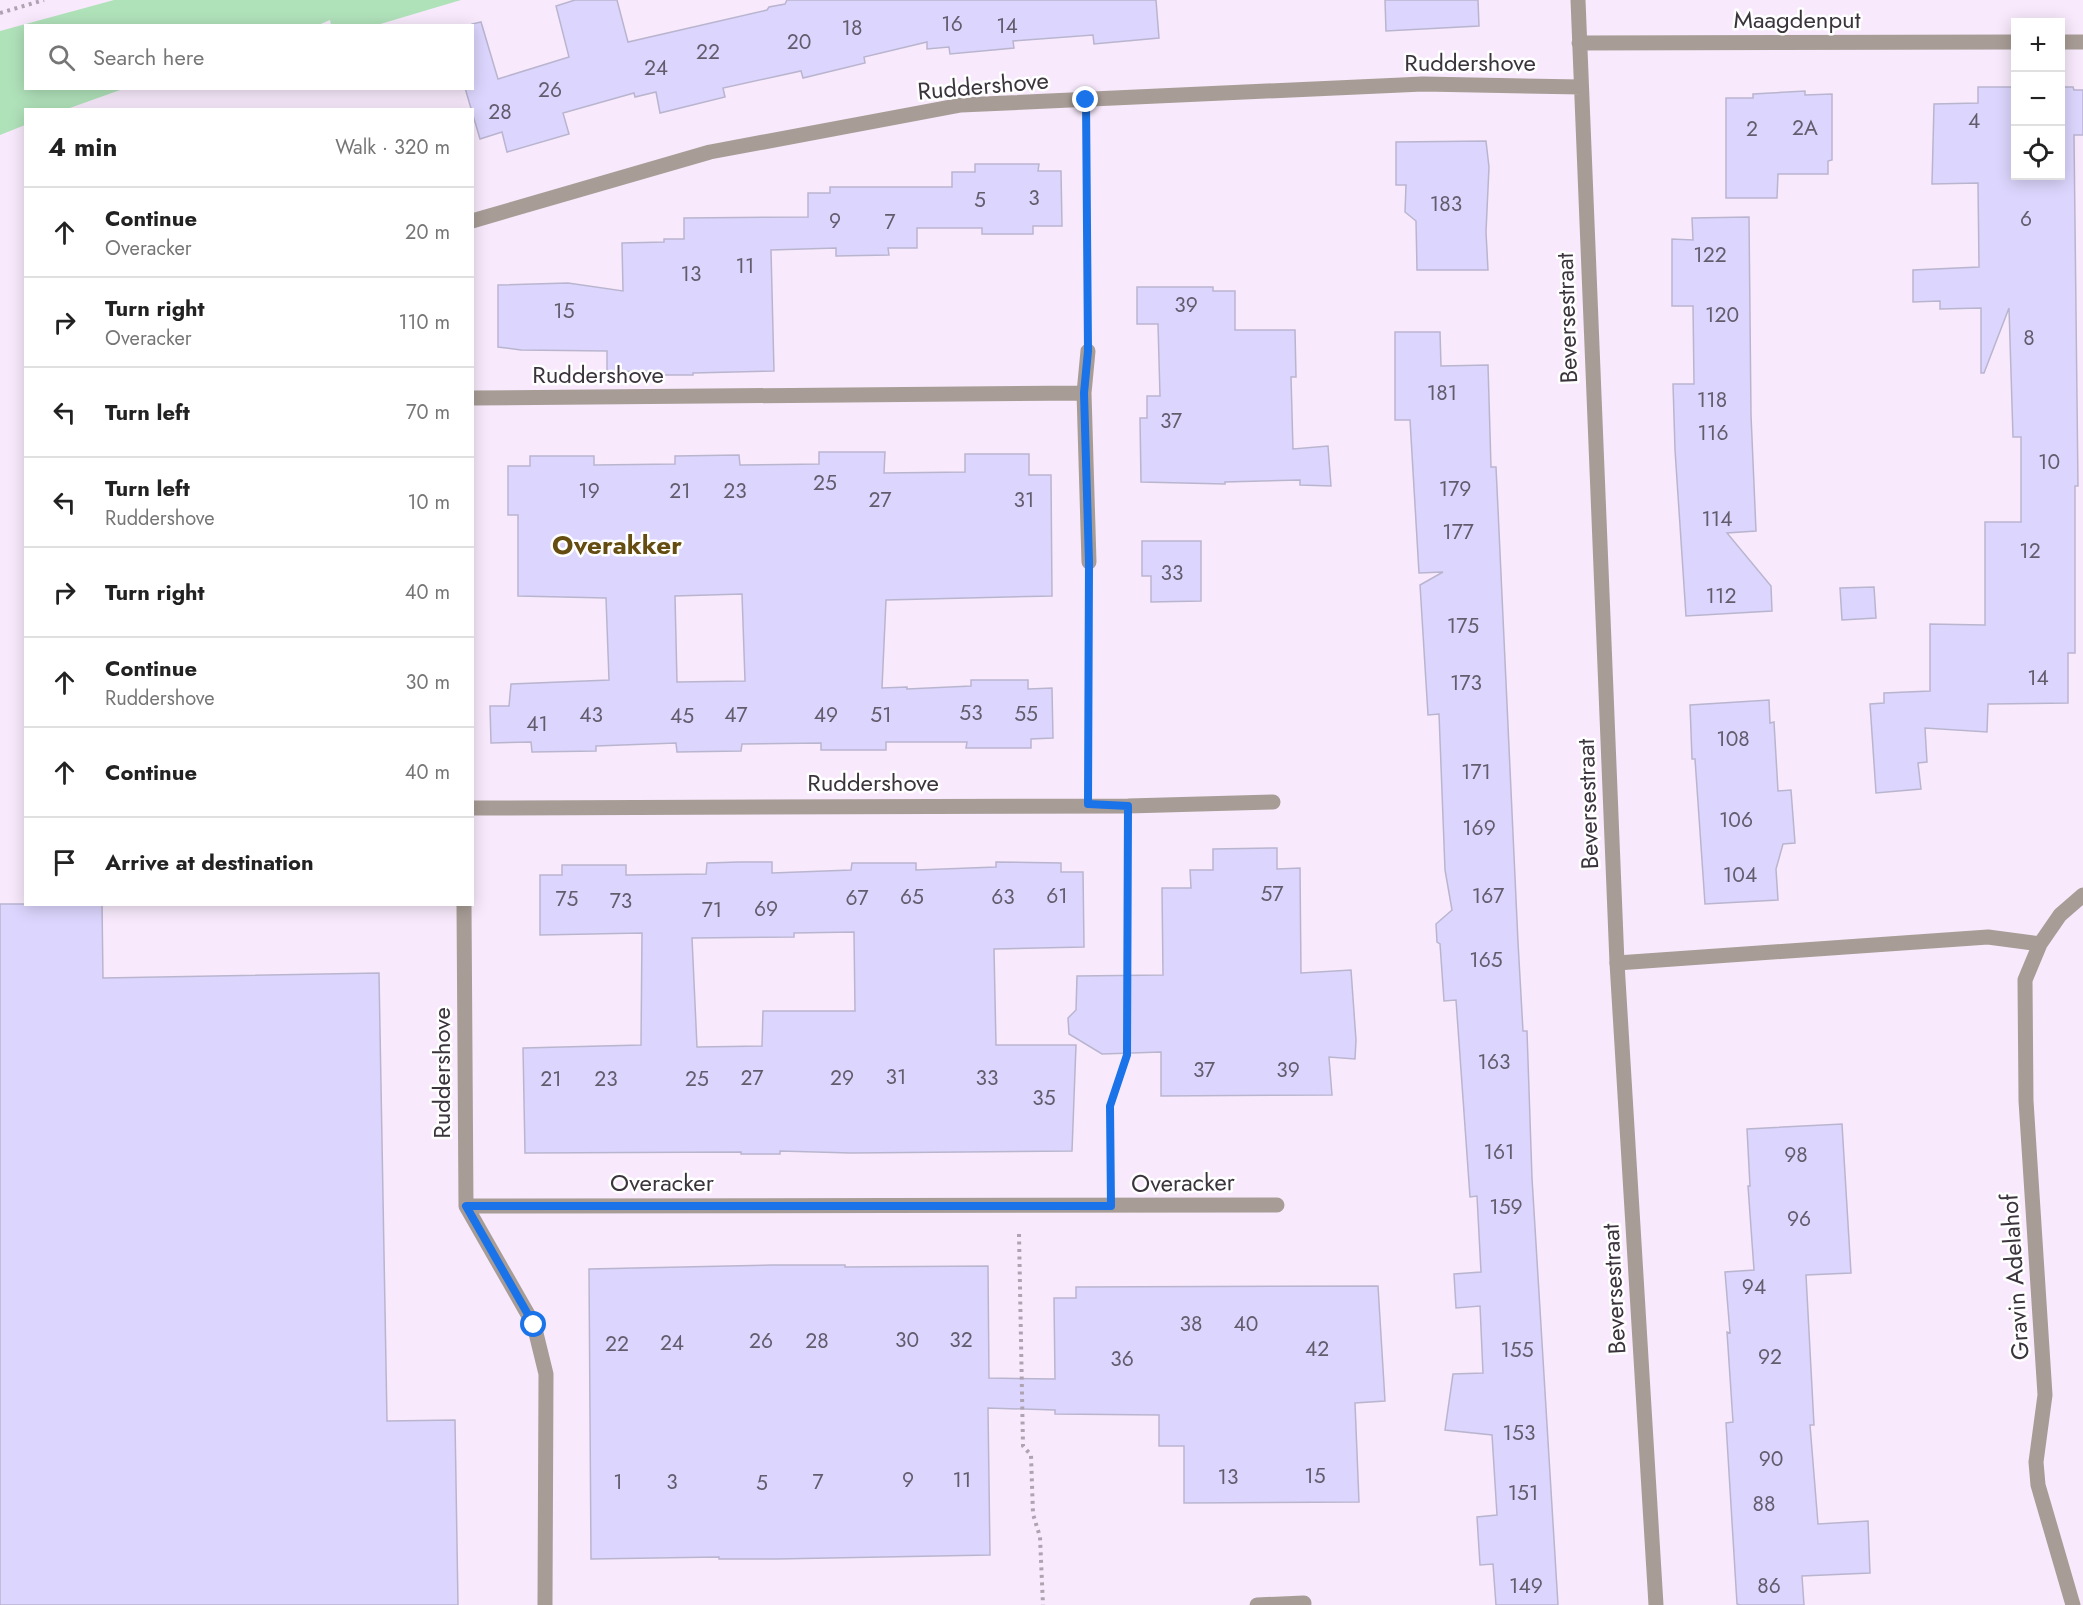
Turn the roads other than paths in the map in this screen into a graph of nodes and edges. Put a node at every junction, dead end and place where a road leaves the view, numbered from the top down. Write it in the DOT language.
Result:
graph roads {
  1 [pos="1578,0"];
  2 [pos="2011,42"];
  3 [pos="2065,42"];
  4 [pos="2083,42"];
  5 [pos="1579,43"];
  6 [pos="1581,87"];
  7 [pos="474,219"];
  8 [pos="1088,351"];
  9 [pos="1084,393"];
  10 [pos="474,398"];
  11 [pos="1089,562"];
  12 [pos="1273,802"];
  13 [pos="474,808"];
  14 [pos="2083,895"];
  15 [pos="464,906"];
  16 [pos="2040,944"];
  17 [pos="1617,963"];
  18 [pos="1277,1205"];
  19 [pos="466,1206"];
  20 [pos="1304,1604"];
  21 [pos="545,1605"];
  22 [pos="1257,1605"];
  23 [pos="1656,1605"];
  24 [pos="2073,1605"];
  1 -- 5 [label="street, Beversestraat"];
  2 -- 5 [label="street, Maagdenput"];
  3 -- 4 [label="street"];
  5 -- 6 [label="street, Beversestraat"];
  6 -- 7 [label="street, Ruddershove"];
  6 -- 17 [label="street, Beversestraat"];
  8 -- 9 [label="street"];
  9 -- 10 [label="street, Ruddershove"];
  9 -- 11 [label="street"];
  12 -- 13 [label="street, Ruddershove"];
  14 -- 16 [label="street, Gravin Adelahof"];
  15 -- 19 [label="street, Ruddershove"];
  16 -- 17 [label="street"];
  16 -- 24 [label="street, Gravin Adelahof"];
  17 -- 23 [label="street, Beversestraat"];
  18 -- 19 [label="street, Overacker"];
  19 -- 21 [label="street"];
  20 -- 22 [label="street"];
}
